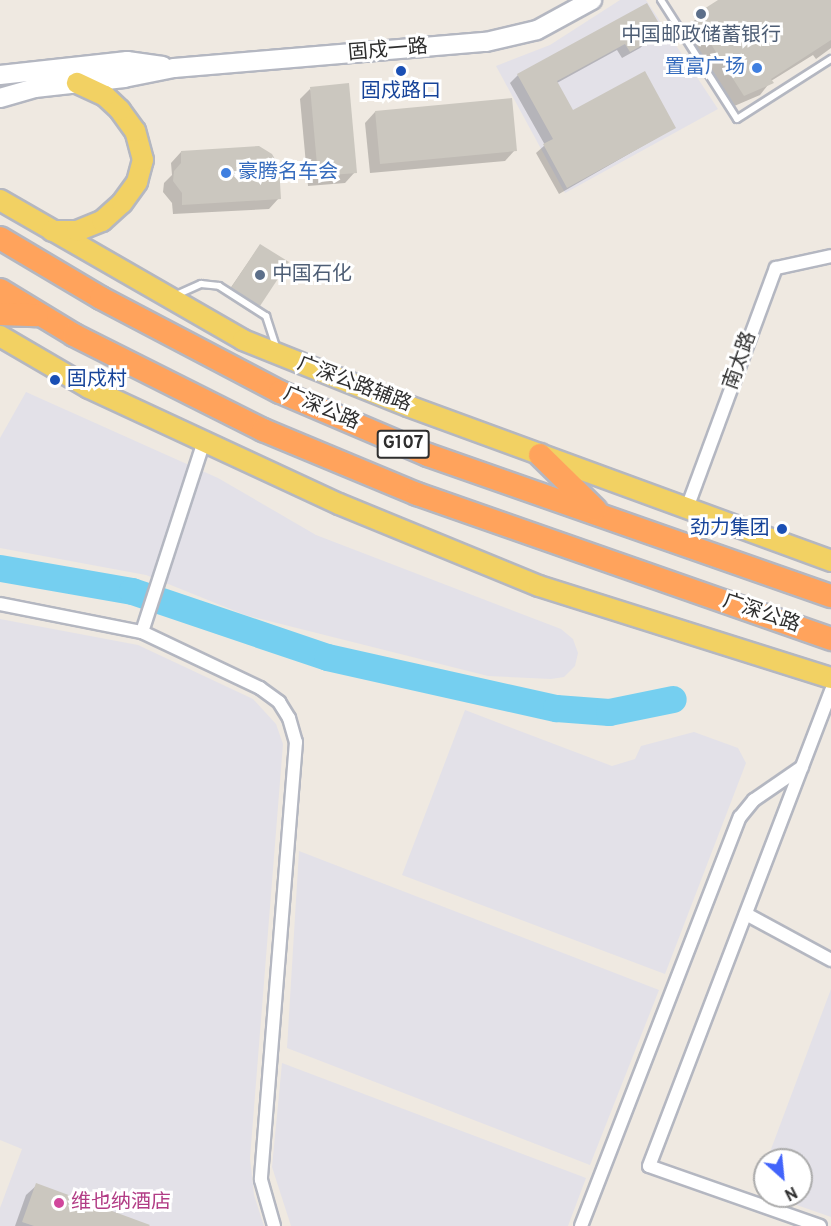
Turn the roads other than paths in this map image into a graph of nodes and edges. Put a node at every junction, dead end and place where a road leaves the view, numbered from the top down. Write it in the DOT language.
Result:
graph roads {
  1 [pos="592,0"];
  2 [pos="661,0"];
  3 [pos="831,58"];
  4 [pos="174,68"];
  5 [pos="0,75"];
  6 [pos="77,84"];
  7 [pos="0,98"];
  8 [pos="0,200"];
  9 [pos="51,231"];
  10 [pos="0,238"];
  11 [pos="831,256"];
  12 [pos="0,290"];
  13 [pos="165,298"];
  14 [pos="0,314"];
  15 [pos="41,315"];
  16 [pos="0,336"];
  17 [pos="283,357"];
  18 [pos="204,441"];
  19 [pos="540,455"];
  20 [pos="687,508"];
  21 [pos="601,515"];
  22 [pos="831,561"];
  23 [pos="831,596"];
  24 [pos="0,604"];
  25 [pos="142,632"];
  26 [pos="831,639"];
  27 [pos="831,678"];
  28 [pos="831,691"];
  29 [pos="802,767"];
  30 [pos="746,914"];
  31 [pos="831,960"];
  32 [pos="274,1226"];
  33 [pos="581,1226"];
  34 [pos="820,1226"];
  1 -- 4 [label="street, 固戍一路"];
  2 -- 3 [label="lane"];
  4 -- 5 [label="street, 固戍一路"];
  4 -- 6 [label="street, 固戍一路"];
  6 -- 7 [label="street, 固戍一路"];
  6 -- 9 [label="main road"];
  8 -- 9 [label="main road, 广深公路辅路"];
  9 -- 13 [label="main road, 广深公路辅路"];
  10 -- 21 [label="highway, 广深公路 / G107"];
  11 -- 20 [label="street, 南太路"];
  12 -- 15 [label="highway, 广深公路 / G107"];
  13 -- 17 [label="main road, 广深公路辅路"];
  13 -- 17 [label="lane"];
  14 -- 15 [label="highway"];
  15 -- 26 [label="highway, 广深公路 / G107"];
  16 -- 18 [label="main road"];
  17 -- 19 [label="main road, 广深公路辅路"];
  18 -- 25 [label="street"];
  18 -- 27 [label="main road"];
  19 -- 20 [label="main road, 广深公路辅路"];
  19 -- 21 [label="highway"];
  20 -- 22 [label="main road, 广深公路辅路"];
  21 -- 23 [label="highway, 广深公路 / G107"];
  24 -- 25 [label="street"];
  25 -- 32 [label="street"];
  28 -- 29 [label="street"];
  29 -- 30 [label="street"];
  29 -- 33 [label="street"];
  30 -- 31 [label="street"];
  30 -- 34 [label="street"];
}
